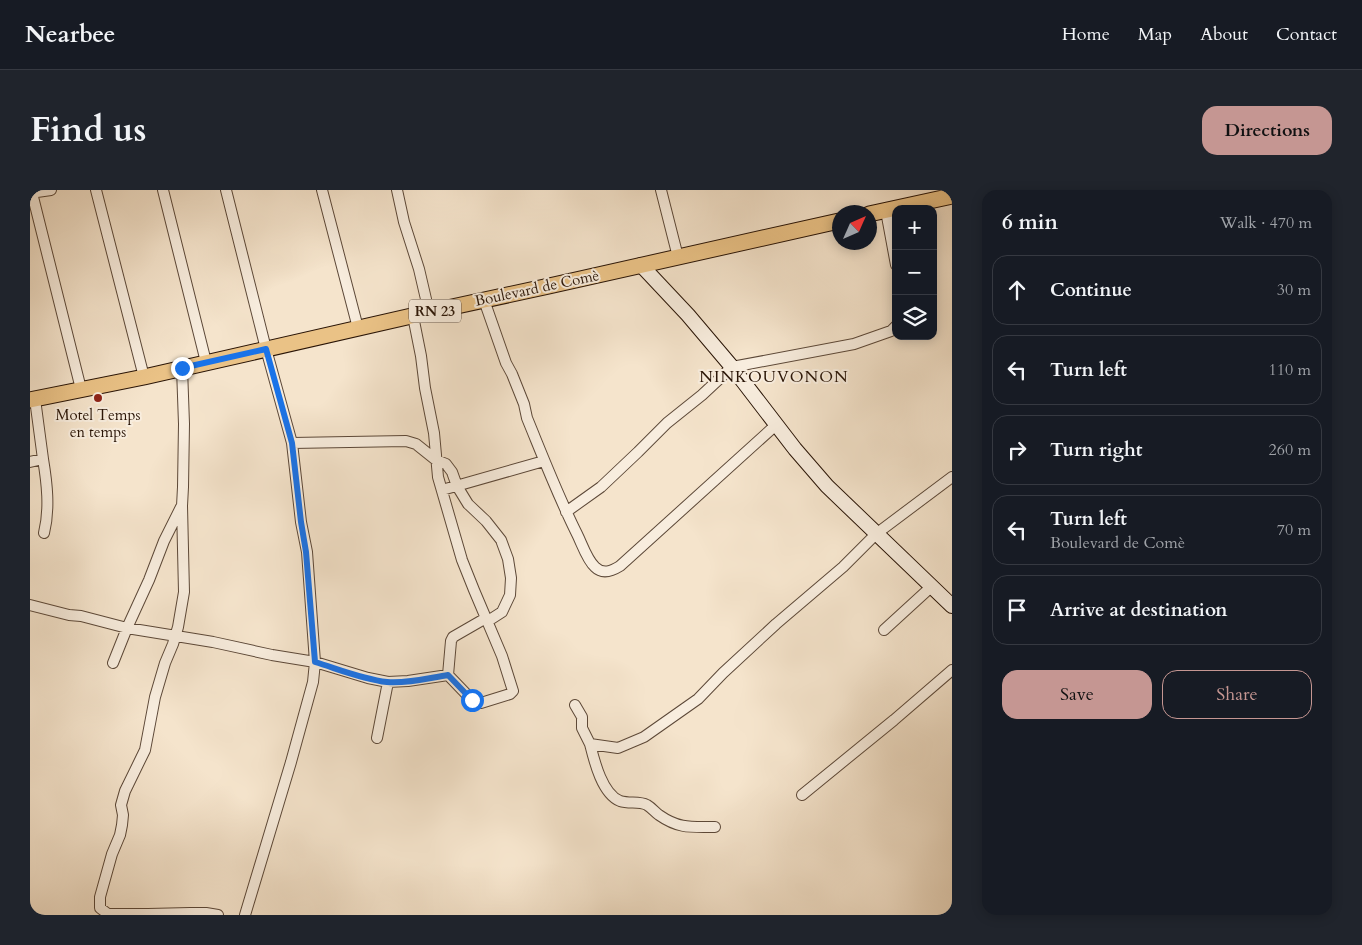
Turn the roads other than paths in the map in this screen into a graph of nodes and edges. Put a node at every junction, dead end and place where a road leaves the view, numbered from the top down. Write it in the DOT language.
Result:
graph roads {
  1 [pos="51,190"];
  2 [pos="96,190"];
  3 [pos="163,190"];
  4 [pos="226,190"];
  5 [pos="322,190"];
  6 [pos="397,190"];
  7 [pos="661,190"];
  8 [pos="31,193"];
  9 [pos="952,196"];
  10 [pos="886,211"];
  11 [pos="877,213"];
  12 [pos="832,223"];
  13 [pos="893,250"];
  14 [pos="678,257"];
  15 [pos="640,265"];
  16 [pos="484,300"];
  17 [pos="429,312"];
  18 [pos="412,316"];
  19 [pos="358,328"];
  20 [pos="892,330"];
  21 [pos="266,349"];
  22 [pos="206,362"];
  23 [pos="732,367"];
  24 [pos="182,368"];
  25 [pos="144,377"];
  26 [pos="81,389"];
  27 [pos="32,399"];
  28 [pos="777,424"];
  29 [pos="292,443"];
  30 [pos="43,459"];
  31 [pos="436,460"];
  32 [pos="544,461"];
  33 [pos="30,462"];
  34 [pos="952,477"];
  35 [pos="457,486"];
  36 [pos="442,490"];
  37 [pos="182,506"];
  38 [pos="566,512"];
  39 [pos="44,533"];
  40 [pos="876,534"];
  41 [pos="931,586"];
  42 [pos="30,605"];
  43 [pos="952,606"];
  44 [pos="487,620"];
  45 [pos="127,628"];
  46 [pos="884,630"];
  47 [pos="175,636"];
  48 [pos="315,662"];
  49 [pos="113,664"];
  50 [pos="952,670"];
  51 [pos="448,675"];
  52 [pos="388,682"];
  53 [pos="575,705"];
  54 [pos="377,738"];
  55 [pos="590,744"];
  56 [pos="802,795"];
  57 [pos="715,827"];
  58 [pos="218,915"];
  59 [pos="245,915"];
  1 -- 8 [label="street"];
  2 -- 25 [label="street"];
  3 -- 22 [label="street"];
  4 -- 21 [label="street"];
  5 -- 19 [label="street"];
  6 -- 17 [label="street"];
  7 -- 14 [label="street"];
  8 -- 26 [label="street"];
  9 -- 10 [label="main road"];
  10 -- 11 [label="main road"];
  10 -- 13 [label="street"];
  12 -- 14 [label="main road, Boulevard de Comè / RN 23"];
  14 -- 15 [label="main road, Boulevard de Comè / RN 23"];
  15 -- 16 [label="main road, Boulevard de Comè / RN 23"];
  15 -- 23 [label="street"];
  16 -- 17 [label="main road, Boulevard de Comè / RN 23"];
  16 -- 32 [label="street"];
  17 -- 18 [label="main road, Boulevard de Comè / RN 23"];
  18 -- 19 [label="main road, Boulevard de Comè / RN 23"];
  18 -- 31 [label="street"];
  19 -- 21 [label="main road, Boulevard de Comè / RN 23"];
  20 -- 23 [label="street"];
  21 -- 22 [label="main road, Boulevard de Comè / RN 23"];
  21 -- 29 [label="street"];
  22 -- 24 [label="main road, Boulevard de Comè / RN 23"];
  23 -- 28 [label="street"];
  23 -- 38 [label="street"];
  24 -- 25 [label="main road, Boulevard de Comè / RN 23"];
  24 -- 37 [label="street"];
  25 -- 26 [label="main road, Boulevard de Comè / RN 23"];
  26 -- 27 [label="main road, Boulevard de Comè / RN 23"];
  27 -- 30 [label="street"];
  28 -- 38 [label="street"];
  28 -- 40 [label="street"];
  29 -- 31 [label="street"];
  29 -- 48 [label="street"];
  30 -- 33 [label="street"];
  30 -- 39 [label="street"];
  31 -- 35 [label="street"];
  31 -- 36 [label="street"];
  32 -- 35 [label="street"];
  32 -- 38 [label="street"];
  34 -- 40 [label="street"];
  35 -- 36 [label="street"];
  35 -- 44 [label="street"];
  36 -- 44 [label="street"];
  37 -- 45 [label="street"];
  37 -- 47 [label="street"];
  40 -- 41 [label="street"];
  40 -- 55 [label="street"];
  41 -- 43 [label="street"];
  41 -- 46 [label="street"];
  42 -- 45 [label="street"];
  44 -- 51 [label="street"];
  44 -- 51 [label="street"];
  45 -- 47 [label="street"];
  45 -- 49 [label="street"];
  47 -- 48 [label="street"];
  47 -- 58 [label="street"];
  48 -- 52 [label="street"];
  48 -- 59 [label="street"];
  50 -- 56 [label="street"];
  51 -- 52 [label="street"];
  52 -- 54 [label="street"];
  53 -- 55 [label="street"];
  55 -- 57 [label="street"];
}
